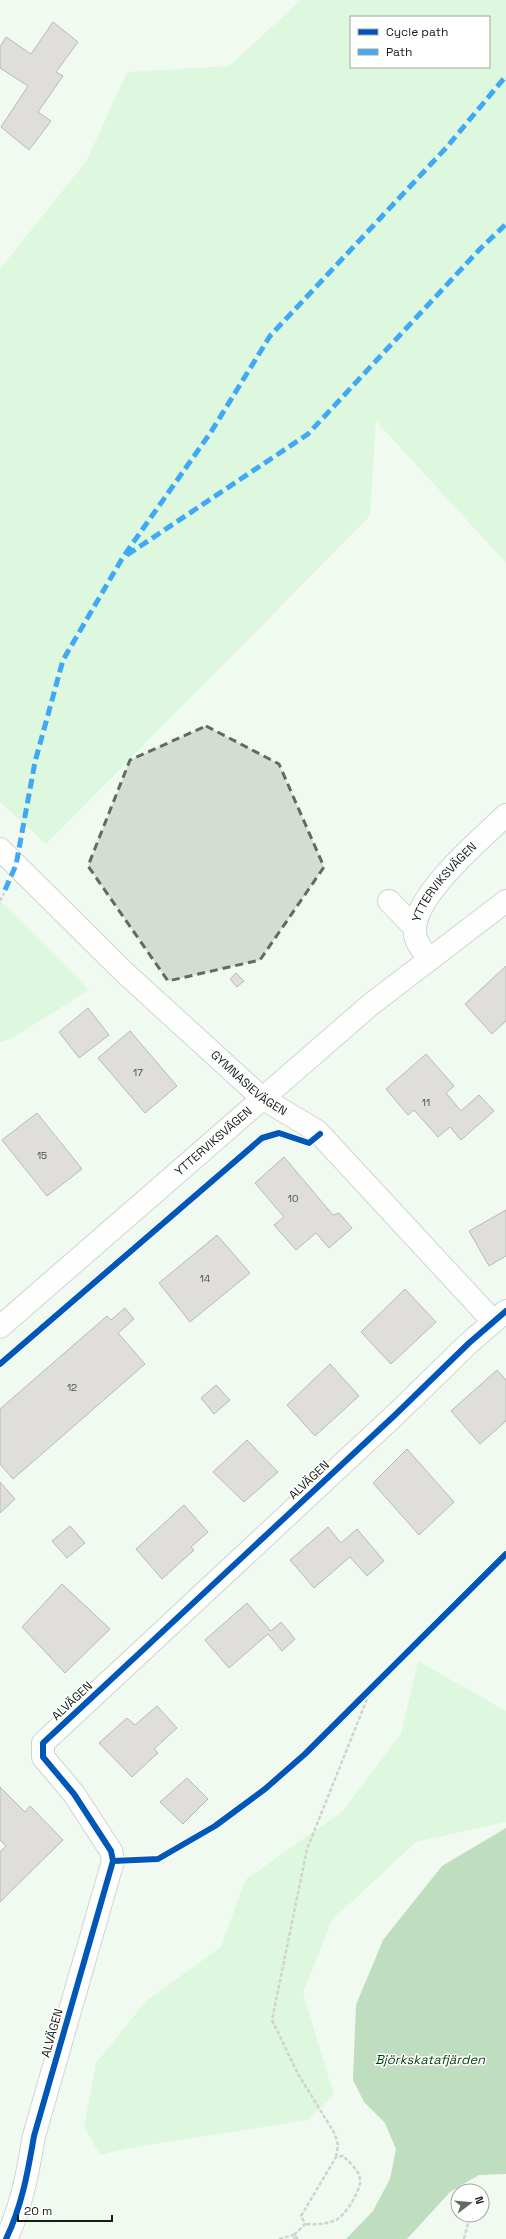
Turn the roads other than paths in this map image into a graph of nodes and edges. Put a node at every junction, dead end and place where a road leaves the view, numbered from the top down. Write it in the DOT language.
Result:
graph roads {
  1 [pos="506,815"];
  2 [pos="0,849"];
  3 [pos="389,901"];
  4 [pos="506,901"];
  5 [pos="415,928"];
  6 [pos="430,960"];
  7 [pos="262,1098"];
  8 [pos="499,1316"];
  9 [pos="0,1327"];
  10 [pos="6,2239"];
  1 -- 5 [label="street, YTTERVIKSVÄGEN"];
  2 -- 7 [label="street, GYMNASIEVÄGEN"];
  3 -- 5 [label="street"];
  4 -- 6 [label="street, YTTERVIKSVÄGEN"];
  5 -- 6 [label="street, YTTERVIKSVÄGEN"];
  6 -- 7 [label="street, YTTERVIKSVÄGEN"];
  7 -- 8 [label="street, GYMNASIEVÄGEN"];
  7 -- 9 [label="street, YTTERVIKSVÄGEN"];
  8 -- 10 [label="street, ALVÄGEN"];
}
